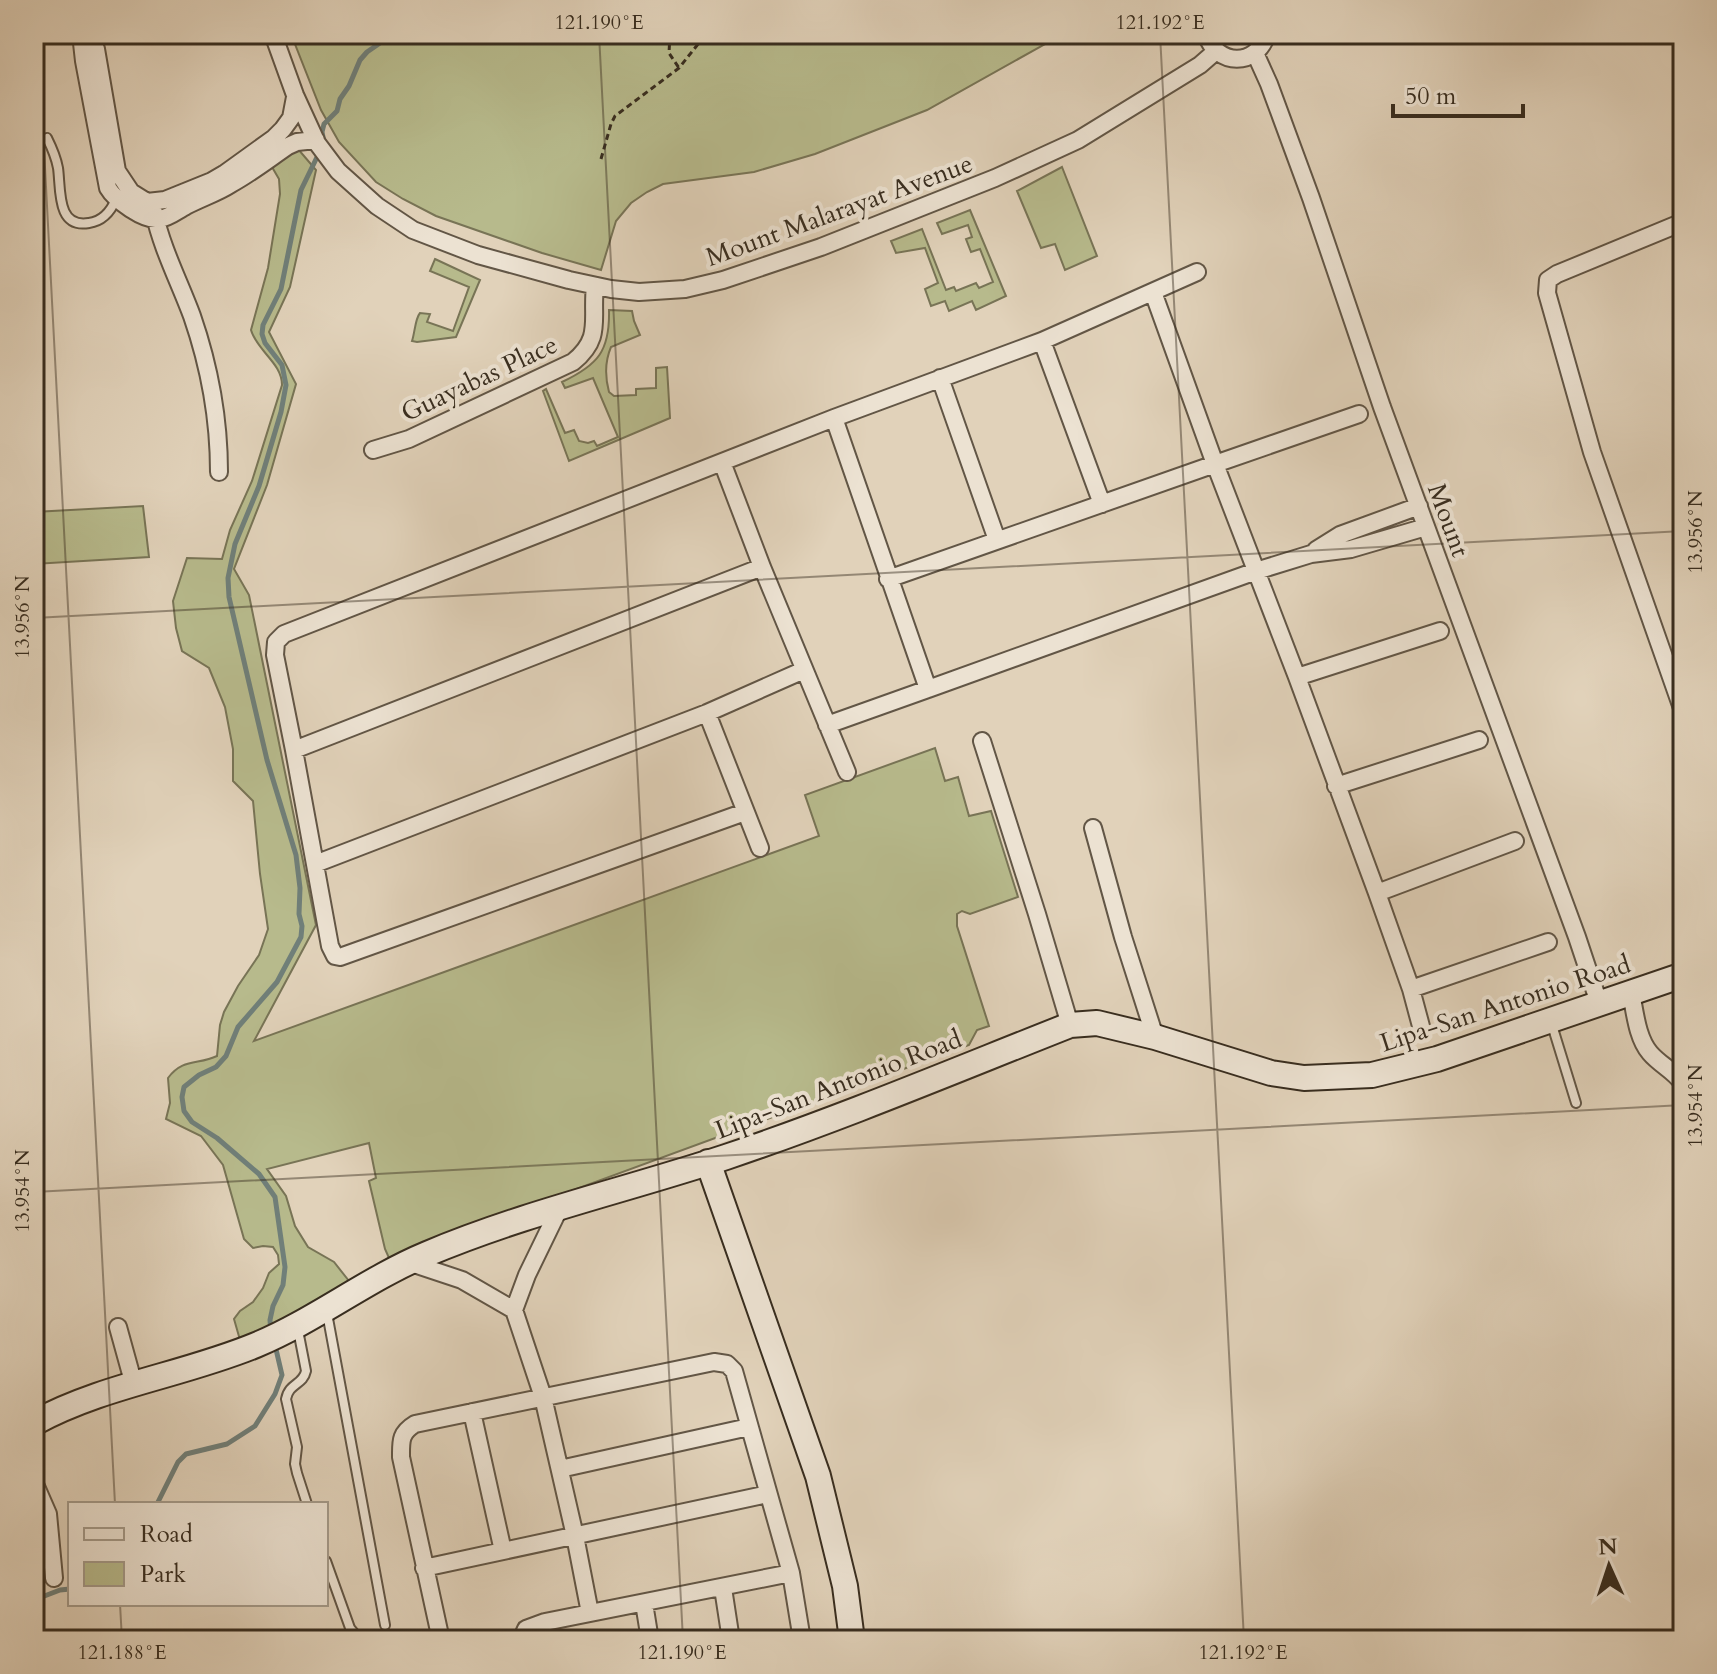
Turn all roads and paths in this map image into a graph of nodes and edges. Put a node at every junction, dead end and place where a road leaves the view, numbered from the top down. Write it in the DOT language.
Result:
graph roads {
  1 [pos="41,34"];
  2 [pos="81,34"];
  3 [pos="87,34"];
  4 [pos="273,34"];
  5 [pos="670,34"];
  6 [pos="706,34"];
  7 [pos="1206,34"];
  8 [pos="1267,34"];
  9 [pos="34,37"];
  10 [pos="1216,51"];
  11 [pos="1255,53"];
  12 [pos="679,68"];
  13 [pos="295,95"];
  14 [pos="47,138"];
  15 [pos="319,146"];
  16 [pos="601,159"];
  17 [pos="116,199"];
  18 [pos="154,211"];
  19 [pos="1683,222"];
  20 [pos="1197,272"];
  21 [pos="595,286"];
  22 [pos="1153,292"];
  23 [pos="1042,341"];
  24 [pos="940,378"];
  25 [pos="1359,414"];
  26 [pos="834,418"];
  27 [pos="373,450"];
  28 [pos="722,462"];
  29 [pos="1215,464"];
  30 [pos="219,472"];
  31 [pos="1102,504"];
  32 [pos="1419,506"];
  33 [pos="1426,527"];
  34 [pos="997,540"];
  35 [pos="1311,554"];
  36 [pos="762,567"];
  37 [pos="1256,571"];
  38 [pos="888,579"];
  39 [pos="1440,631"];
  40 [pos="804,670"];
  41 [pos="1297,677"];
  42 [pos="928,689"];
  43 [pos="1683,711"];
  44 [pos="707,713"];
  45 [pos="827,725"];
  46 [pos="1479,740"];
  47 [pos="982,741"];
  48 [pos="294,750"];
  49 [pos="847,772"];
  50 [pos="1336,786"];
  51 [pos="745,812"];
  52 [pos="1093,828"];
  53 [pos="1515,841"];
  54 [pos="760,848"];
  55 [pos="315,864"];
  56 [pos="1377,893"];
  57 [pos="1548,942"];
  58 [pos="1683,975"];
  59 [pos="1411,989"];
  60 [pos="1631,993"];
  61 [pos="1599,1003"];
  62 [pos="1550,1020"];
  63 [pos="1070,1025"];
  64 [pos="1422,1030"];
  65 [pos="1155,1037"];
  66 [pos="1683,1084"];
  67 [pos="1576,1103"];
  68 [pos="708,1162"];
  69 [pos="560,1207"];
  70 [pos="408,1262"];
  71 [pos="326,1308"];
  72 [pos="514,1310"];
  73 [pos="118,1327"];
  74 [pos="294,1327"];
  75 [pos="134,1385"];
  76 [pos="543,1397"];
  77 [pos="472,1412"];
  78 [pos="34,1423"];
  79 [pos="749,1427"];
  80 [pos="560,1469"];
  81 [pos="34,1482"];
  82 [pos="768,1494"];
  83 [pos="306,1502"];
  84 [pos="575,1536"];
  85 [pos="503,1551"];
  86 [pos="328,1567"];
  87 [pos="424,1568"];
  88 [pos="791,1573"];
  89 [pos="54,1578"];
  90 [pos="723,1588"];
  91 [pos="644,1603"];
  92 [pos="590,1613"];
  93 [pos="385,1625"];
  94 [pos="368,1640"];
  95 [pos="441,1640"];
  96 [pos="521,1640"];
  97 [pos="650,1640"];
  98 [pos="731,1640"];
  99 [pos="802,1640"];
  100 [pos="852,1640"];
  1 -- 9 [label="street"];
  2 -- 17 [label="street"];
  3 -- 18 [label="street"];
  4 -- 13 [label="street, Mount Malarayat Avenue"];
  5 -- 12 [label="path"];
  6 -- 12 [label="path"];
  7 -- 10 [label="street"];
  8 -- 11 [label="street"];
  10 -- 11 [label="street"];
  10 -- 21 [label="street, Mount Malarayat Avenue"];
  11 -- 32 [label="street, Mount"];
  12 -- 16 [label="path"];
  13 -- 15 [label="street, Mount Malarayat Avenue"];
  13 -- 18 [label="street"];
  14 -- 17 [label="lane"];
  15 -- 18 [label="street"];
  15 -- 21 [label="street, Mount Malarayat Avenue"];
  17 -- 18 [label="street"];
  18 -- 30 [label="street"];
  19 -- 43 [label="street"];
  20 -- 22 [label="street"];
  21 -- 27 [label="street, Guayabas Place"];
  22 -- 23 [label="street"];
  22 -- 29 [label="street"];
  23 -- 24 [label="street"];
  23 -- 31 [label="street"];
  24 -- 26 [label="street"];
  24 -- 34 [label="street"];
  25 -- 29 [label="street"];
  26 -- 28 [label="street"];
  26 -- 38 [label="street"];
  28 -- 36 [label="street"];
  28 -- 48 [label="street"];
  29 -- 31 [label="street"];
  29 -- 37 [label="street"];
  31 -- 34 [label="street"];
  32 -- 33 [label="street, Mount"];
  32 -- 35 [label="street"];
  33 -- 35 [label="street"];
  33 -- 61 [label="street, Mount"];
  34 -- 38 [label="street"];
  35 -- 37 [label="street"];
  36 -- 40 [label="street"];
  36 -- 48 [label="street"];
  37 -- 41 [label="street"];
  37 -- 42 [label="street"];
  38 -- 42 [label="street"];
  39 -- 41 [label="street"];
  40 -- 44 [label="street"];
  40 -- 45 [label="street"];
  41 -- 50 [label="street"];
  42 -- 45 [label="street"];
  44 -- 51 [label="street"];
  44 -- 55 [label="street"];
  45 -- 49 [label="street"];
  46 -- 50 [label="street"];
  47 -- 63 [label="street"];
  48 -- 55 [label="street"];
  50 -- 56 [label="street"];
  51 -- 54 [label="street"];
  51 -- 55 [label="street"];
  52 -- 65 [label="street"];
  53 -- 56 [label="street"];
  56 -- 59 [label="street"];
  57 -- 59 [label="street"];
  58 -- 60 [label="main road, Lipa-San Antonio Road"];
  59 -- 64 [label="street"];
  60 -- 61 [label="main road, Lipa-San Antonio Road"];
  60 -- 66 [label="street"];
  61 -- 62 [label="main road, Lipa-San Antonio Road"];
  62 -- 65 [label="main road, Lipa-San Antonio Road"];
  62 -- 67 [label="lane"];
  63 -- 65 [label="main road, Lipa-San Antonio Road"];
  63 -- 68 [label="main road, Lipa-San Antonio Road"];
  68 -- 69 [label="main road, Lipa-San Antonio Road"];
  68 -- 100 [label="main road"];
  69 -- 70 [label="main road, Lipa-San Antonio Road"];
  69 -- 72 [label="street"];
  70 -- 71 [label="main road, Lipa-San Antonio Road"];
  70 -- 72 [label="street"];
  71 -- 74 [label="main road, Lipa-San Antonio Road"];
  71 -- 93 [label="lane"];
  72 -- 76 [label="street"];
  73 -- 75 [label="street"];
  74 -- 75 [label="main road, Lipa-San Antonio Road"];
  74 -- 83 [label="lane"];
  75 -- 78 [label="main road, Lipa-San Antonio Road"];
  76 -- 77 [label="street"];
  76 -- 79 [label="street"];
  76 -- 80 [label="street"];
  77 -- 85 [label="street"];
  77 -- 87 [label="street"];
  79 -- 80 [label="street"];
  79 -- 82 [label="street"];
  80 -- 84 [label="street"];
  81 -- 89 [label="street"];
  82 -- 84 [label="street"];
  82 -- 88 [label="street"];
  84 -- 85 [label="street"];
  84 -- 92 [label="street"];
  85 -- 87 [label="street"];
  86 -- 94 [label="lane"];
  87 -- 95 [label="street"];
  88 -- 90 [label="street"];
  88 -- 99 [label="street"];
  90 -- 91 [label="street"];
  90 -- 98 [label="street"];
  91 -- 92 [label="street"];
  91 -- 97 [label="street"];
  92 -- 96 [label="street"];
}
